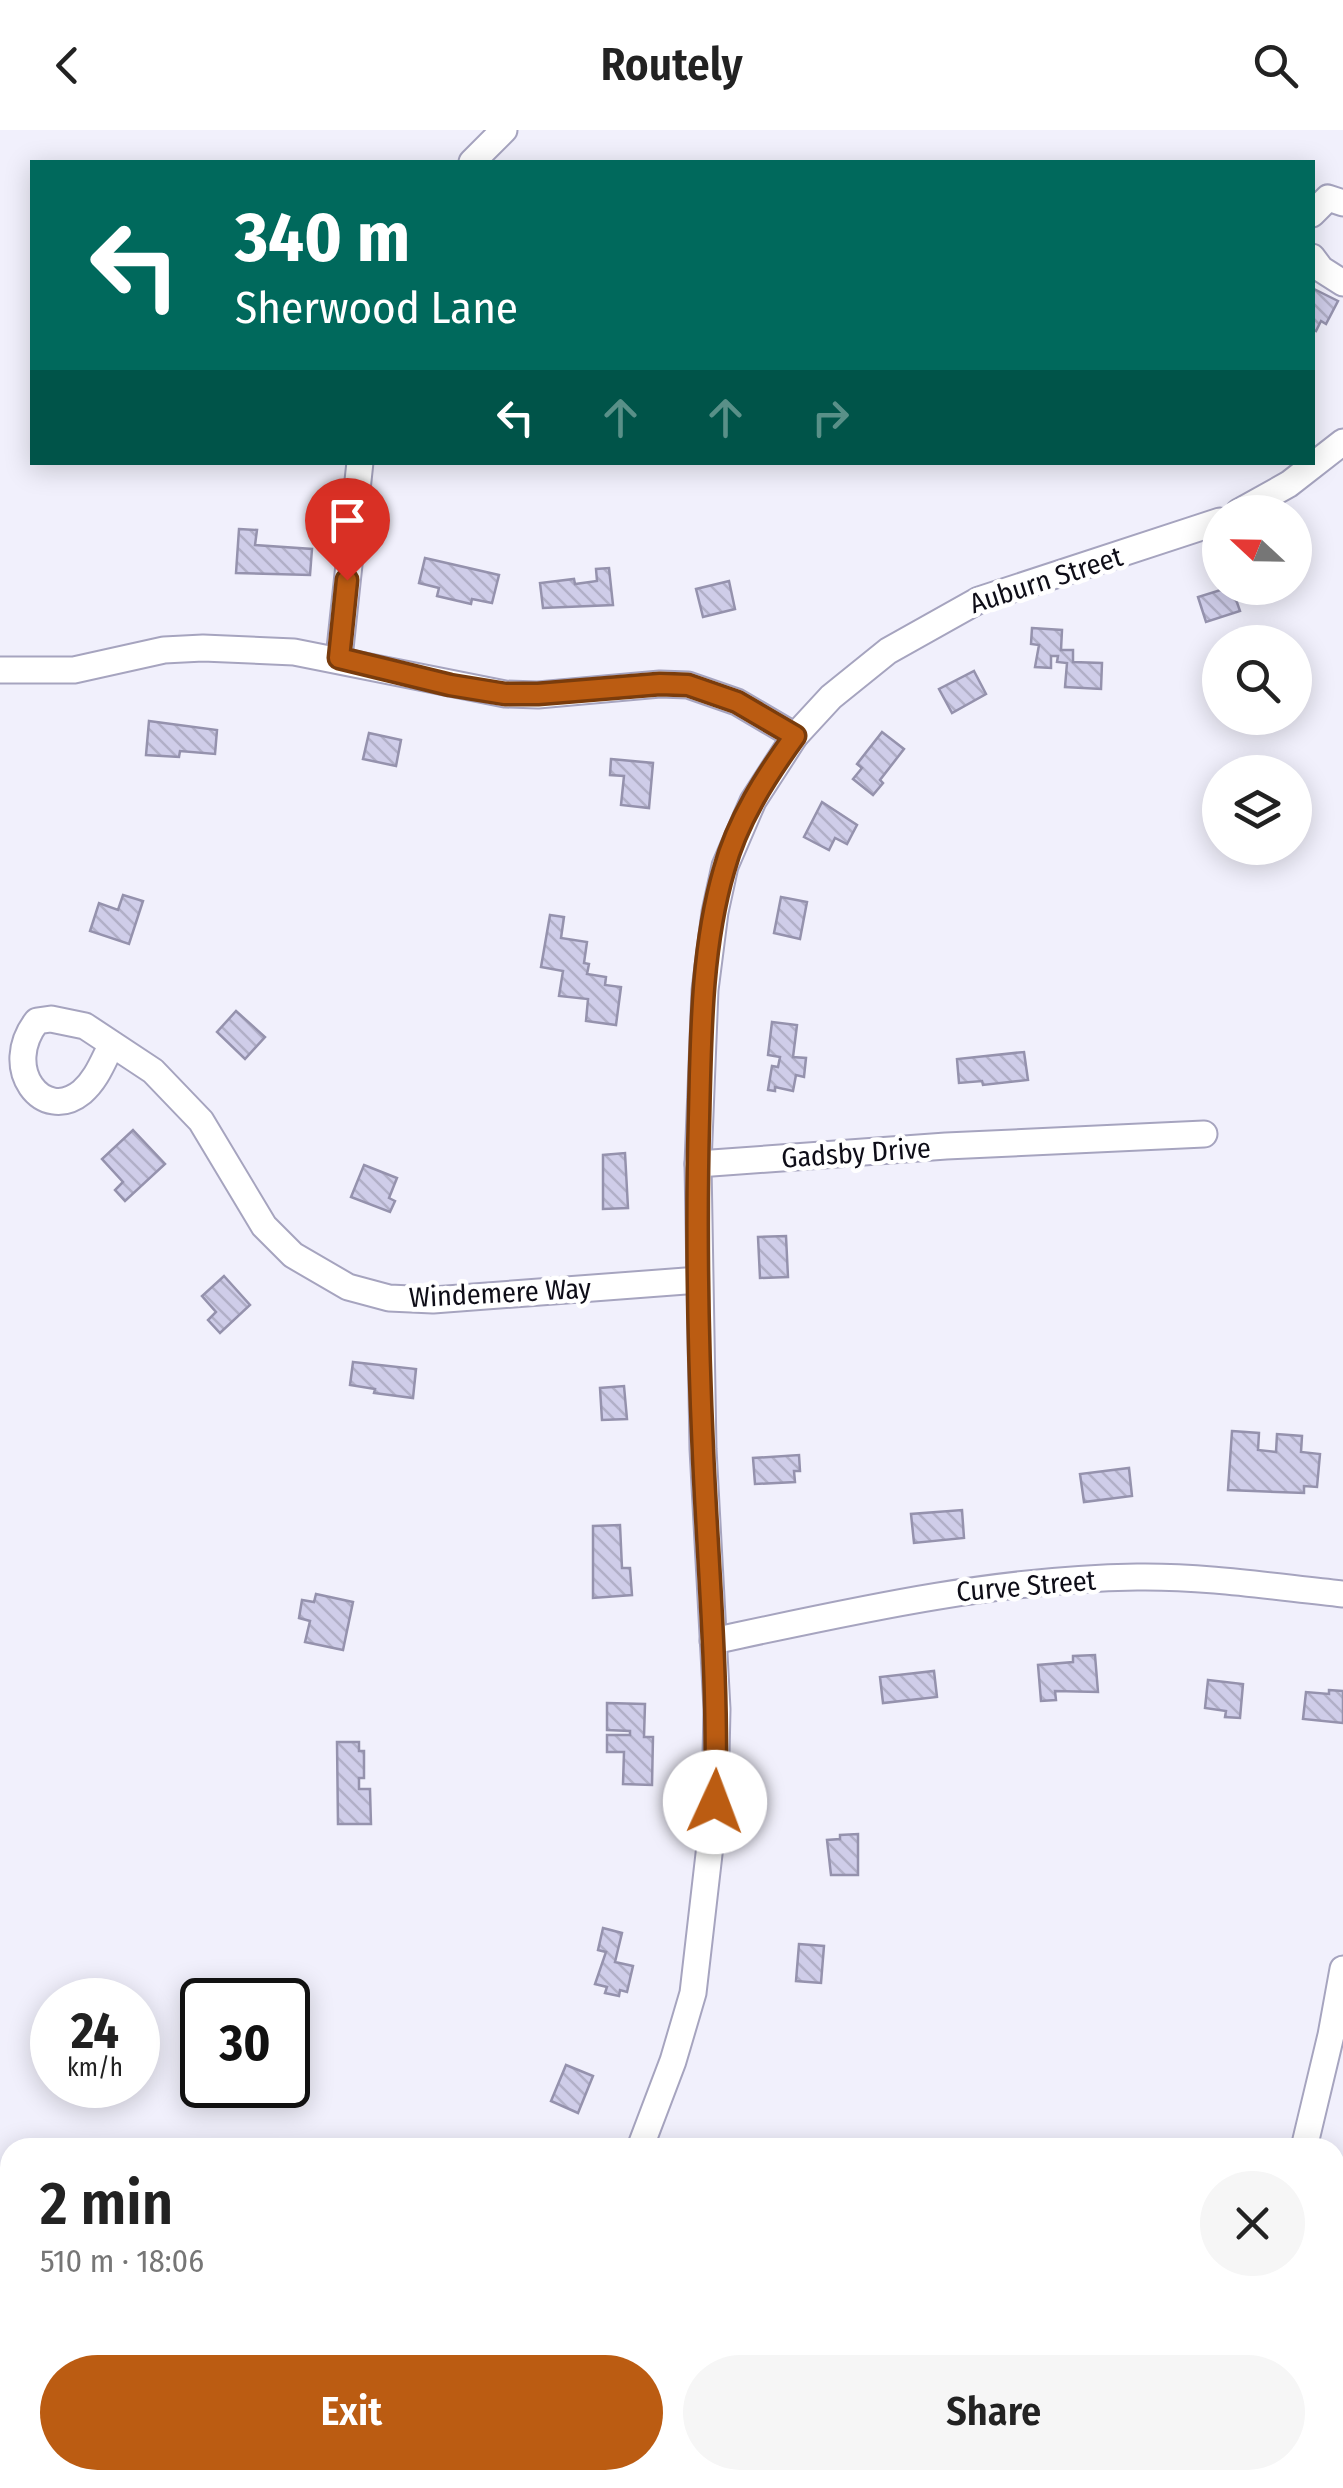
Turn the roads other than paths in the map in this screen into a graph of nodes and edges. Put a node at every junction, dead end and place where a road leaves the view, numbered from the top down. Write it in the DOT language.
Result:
graph roads {
  1 [pos="504,130"];
  2 [pos="474,160"];
  3 [pos="1343,203"];
  4 [pos="1315,211"];
  5 [pos="1315,261"];
  6 [pos="1343,282"];
  7 [pos="1343,442"];
  8 [pos="1315,464"];
  9 [pos="360,465"];
  10 [pos="1314,465"];
  11 [pos="1270,495"];
  12 [pos="1202,527"];
  13 [pos="339,658"];
  14 [pos="0,670"];
  15 [pos="795,736"];
  16 [pos="112,1044"];
  17 [pos="1204,1134"];
  18 [pos="698,1164"];
  19 [pos="699,1280"];
  20 [pos="1343,1594"];
  21 [pos="713,1641"];
  22 [pos="1342,1977"];
  23 [pos="644,2138"];
  24 [pos="1306,2138"];
  1 -- 2 [label="street"];
  3 -- 4 [label="street"];
  5 -- 6 [label="street"];
  7 -- 8 [label="street"];
  9 -- 13 [label="street"];
  10 -- 11 [label="street"];
  12 -- 15 [label="street, Auburn Street"];
  13 -- 14 [label="street"];
  13 -- 15 [label="street"];
  15 -- 18 [label="street, Auburn Street"];
  16 -- 19 [label="street, Windemere Way"];
  17 -- 18 [label="street, Gadsby Drive"];
  18 -- 19 [label="street, Auburn Street"];
  19 -- 21 [label="street, Auburn Street"];
  20 -- 21 [label="street, Curve Street"];
  21 -- 23 [label="street, Auburn Street"];
  22 -- 24 [label="street"];
}
